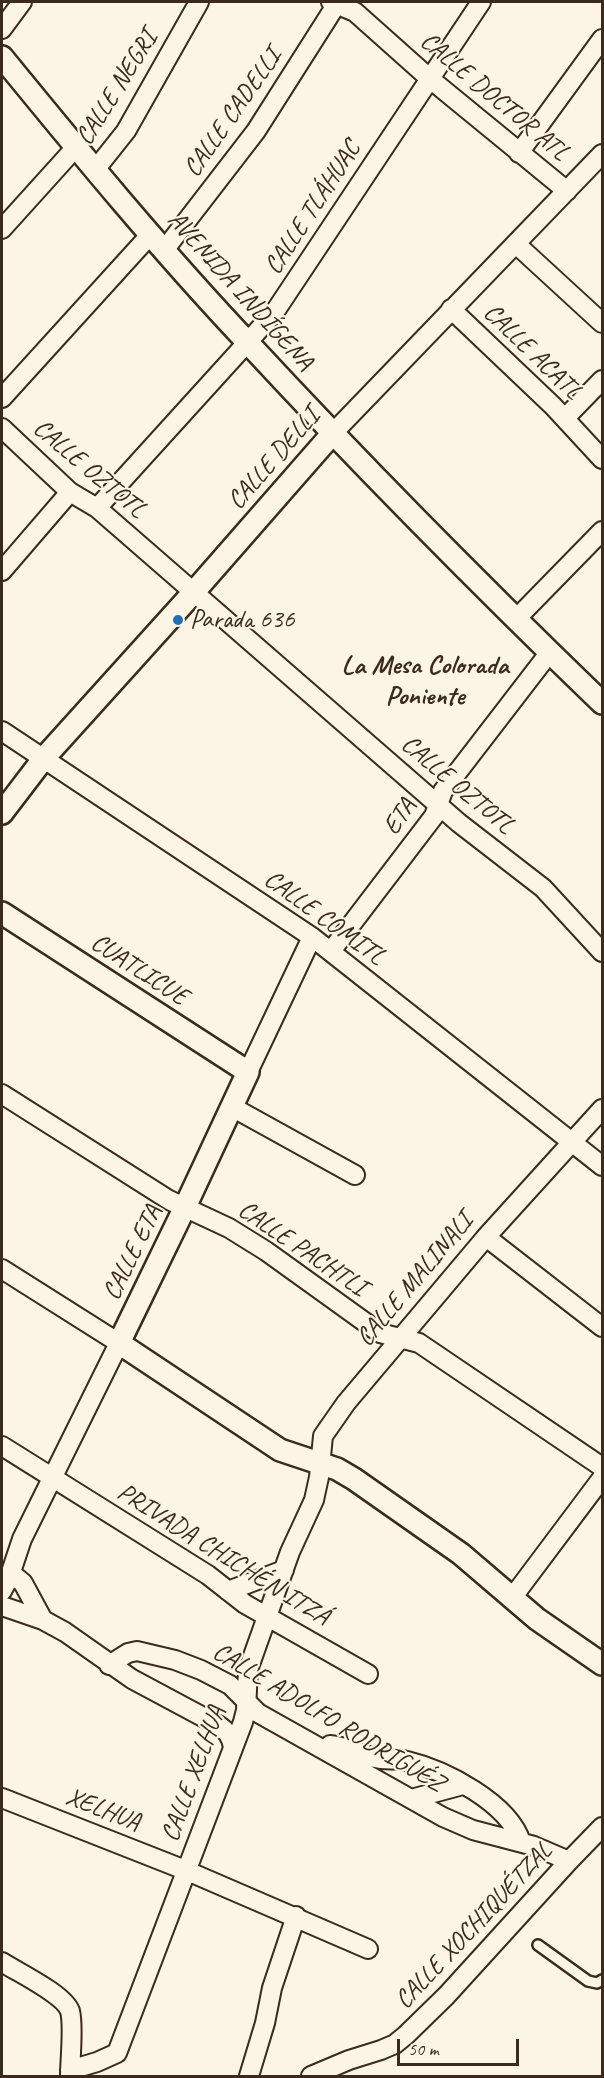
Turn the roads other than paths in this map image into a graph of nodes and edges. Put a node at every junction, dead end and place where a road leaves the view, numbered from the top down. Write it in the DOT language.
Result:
graph roads {
  1 [pos="22,2"];
  2 [pos="199,2"];
  3 [pos="335,2"];
  4 [pos="481,2"];
  5 [pos="2,29"];
  6 [pos="603,39"];
  7 [pos="2,57"];
  8 [pos="429,78"];
  9 [pos="76,147"];
  10 [pos="519,153"];
  11 [pos="603,154"];
  12 [pos="95,170"];
  13 [pos="567,191"];
  14 [pos="2,229"];
  15 [pos="158,242"];
  16 [pos="516,244"];
  17 [pos="451,309"];
  18 [pos="603,323"];
  19 [pos="248,344"];
  20 [pos="603,380"];
  21 [pos="2,398"];
  22 [pos="565,418"];
  23 [pos="2,428"];
  24 [pos="333,432"];
  25 [pos="603,459"];
  26 [pos="70,492"];
  27 [pos="97,508"];
  28 [pos="603,531"];
  29 [pos="2,571"];
  30 [pos="193,593"];
  31 [pos="516,619"];
  32 [pos="550,652"];
  33 [pos="603,703"];
  34 [pos="2,732"];
  35 [pos="44,758"];
  36 [pos="439,804"];
  37 [pos="2,813"];
  38 [pos="2,913"];
  39 [pos="312,937"];
  40 [pos="331,951"];
  41 [pos="603,952"];
  42 [pos="248,1072"];
  43 [pos="2,1094"];
  44 [pos="232,1107"];
  45 [pos="603,1109"];
  46 [pos="573,1142"];
  47 [pos="603,1167"];
  48 [pos="355,1175"];
  49 [pos="185,1207"];
  50 [pos="486,1237"];
  51 [pos="2,1269"];
  52 [pos="603,1328"];
  53 [pos="401,1339"];
  54 [pos="119,1343"];
  55 [pos="2,1446"];
  56 [pos="320,1463"];
  57 [pos="603,1467"];
  58 [pos="52,1478"];
  59 [pos="603,1478"];
  60 [pos="284,1570"];
  61 [pos="11,1573"];
  62 [pos="2,1591"];
  63 [pos="228,1591"];
  64 [pos="512,1598"];
  65 [pos="2,1606"];
  66 [pos="267,1616"];
  67 [pos="43,1620"];
  68 [pos="603,1664"];
  69 [pos="109,1665"];
  70 [pos="368,1674"];
  71 [pos="247,1701"];
  72 [pos="233,1747"];
  73 [pos="322,1748"];
  74 [pos="463,1785"];
  75 [pos="2,1798"];
  76 [pos="411,1799"];
  77 [pos="603,1827"];
  78 [pos="521,1842"];
  79 [pos="569,1861"];
  80 [pos="185,1870"];
  81 [pos="296,1916"];
  82 [pos="538,1945"];
  83 [pos="369,1949"];
  84 [pos="2,1962"];
  85 [pos="603,1980"];
  86 [pos="351,2068"];
  87 [pos="70,2073"];
  88 [pos="249,2076"];
  89 [pos="311,2076"];
  1 -- 5 [label="street"];
  2 -- 12 [label="street, CALLE NEGRI"];
  3 -- 8 [label="street, CALLE DOCTOR ATL"];
  3 -- 15 [label="street, CALLE CADELLI"];
  4 -- 8 [label="street, CALLE TLÁHUAC"];
  6 -- 10 [label="street"];
  7 -- 9 [label="street, AVENIDA INDÍGENA"];
  8 -- 10 [label="street, CALLE DOCTOR ATL"];
  8 -- 19 [label="street, CALLE TLÁHUAC"];
  9 -- 12 [label="street, AVENIDA INDÍGENA"];
  9 -- 14 [label="street"];
  10 -- 13 [label="street, CALLE DOCTOR ATL"];
  11 -- 13 [label="street, CALLE DELLI"];
  12 -- 15 [label="street, AVENIDA INDÍGENA"];
  13 -- 16 [label="street, CALLE DELLI"];
  15 -- 19 [label="street, AVENIDA INDÍGENA"];
  15 -- 21 [label="street, CALLE CADELLI"];
  16 -- 17 [label="street, CALLE DELLI"];
  16 -- 18 [label="street"];
  17 -- 22 [label="street, CALLE ACATL"];
  17 -- 24 [label="street, CALLE DELLI"];
  19 -- 24 [label="street, AVENIDA INDÍGENA"];
  19 -- 27 [label="street, CALLE TLÁHUAC"];
  20 -- 22 [label="street"];
  22 -- 25 [label="street, CALLE ACATL"];
  23 -- 26 [label="street, CALLE OZTOTL"];
  24 -- 30 [label="street, CALLE DELLI"];
  24 -- 31 [label="street, AVENIDA INDÍGENA"];
  26 -- 27 [label="street, CALLE OZTOTL"];
  26 -- 29 [label="street"];
  27 -- 30 [label="street, CALLE OZTOTL"];
  28 -- 31 [label="street"];
  30 -- 35 [label="street, CALLE DELLI"];
  30 -- 36 [label="street, CALLE OZTOTL"];
  31 -- 32 [label="street, AVENIDA INDÍGENA"];
  32 -- 33 [label="street, AVENIDA INDÍGENA"];
  32 -- 36 [label="street, ETA"];
  34 -- 35 [label="street, CALLE COMITL"];
  35 -- 37 [label="street, CALLE DELLI"];
  35 -- 39 [label="street, CALLE COMITL"];
  36 -- 40 [label="street, ETA"];
  36 -- 41 [label="street, CALLE OZTOTL"];
  38 -- 42 [label="street, CUATLICUE"];
  39 -- 40 [label="street, CALLE COMITL"];
  39 -- 42 [label="street, CALLE ETA"];
  40 -- 46 [label="street, CALLE COMITL"];
  42 -- 44 [label="street, CALLE ETA"];
  43 -- 49 [label="street, CALLE PACHTLI"];
  44 -- 48 [label="street"];
  44 -- 49 [label="street, CALLE ETA"];
  45 -- 46 [label="street, CALLE MALINALI"];
  46 -- 47 [label="street, CALLE COMITL"];
  46 -- 50 [label="street, CALLE MALINALI"];
  49 -- 53 [label="street, CALLE PACHTLI"];
  49 -- 54 [label="street, CALLE ETA"];
  50 -- 52 [label="street"];
  50 -- 53 [label="street, CALLE MALINALI"];
  51 -- 54 [label="street"];
  53 -- 56 [label="street, CALLE MALINALI"];
  53 -- 57 [label="street, CALLE PACHTLI"];
  54 -- 56 [label="street"];
  54 -- 58 [label="street, CALLE ETA"];
  55 -- 58 [label="street, PRIVADA CHICHÉN ITZÁ"];
  56 -- 60 [label="street, CALLE XELHUA"];
  56 -- 64 [label="street"];
  58 -- 61 [label="street, CALLE ETA"];
  58 -- 63 [label="street, PRIVADA CHICHÉN ITZÁ"];
  59 -- 64 [label="street"];
  60 -- 63 [label="street"];
  60 -- 66 [label="street, CALLE XELHUA"];
  61 -- 62 [label="street, CALLE ETA"];
  61 -- 67 [label="street"];
  63 -- 66 [label="street, PRIVADA CHICHÉN ITZÁ"];
  64 -- 68 [label="street"];
  65 -- 67 [label="street"];
  66 -- 70 [label="street, PRIVADA CHICHÉN ITZÁ"];
  66 -- 71 [label="street, CALLE XELHUA"];
  67 -- 69 [label="street"];
  69 -- 71 [label="street, CALLE ADOLFO RODRIGUÉZ"];
  69 -- 72 [label="street"];
  71 -- 72 [label="street, CALLE XELHUA"];
  71 -- 73 [label="street, CALLE ADOLFO RODRIGUÉZ"];
  72 -- 80 [label="street, CALLE XELHUA"];
  73 -- 74 [label="street"];
  73 -- 76 [label="street, CALLE ADOLFO RODRIGUÉZ"];
  74 -- 76 [label="street"];
  74 -- 78 [label="street"];
  75 -- 80 [label="street, XELHUA"];
  76 -- 78 [label="street, CALLE ADOLFO RODRIGUÉZ"];
  77 -- 79 [label="street, CALLE XOCHIQUÉTZAL"];
  78 -- 79 [label="street, CALLE ADOLFO RODRIGUÉZ"];
  79 -- 86 [label="street, CALLE XOCHIQUÉTZAL"];
  80 -- 81 [label="street, XELHUA"];
  80 -- 87 [label="street, CALLE XELHUA"];
  81 -- 83 [label="street, XELHUA"];
  81 -- 88 [label="street"];
  82 -- 85 [label="lane"];
  84 -- 87 [label="street"];
  86 -- 89 [label="street, CALLE XOCHIQUÉTZAL"];
}
